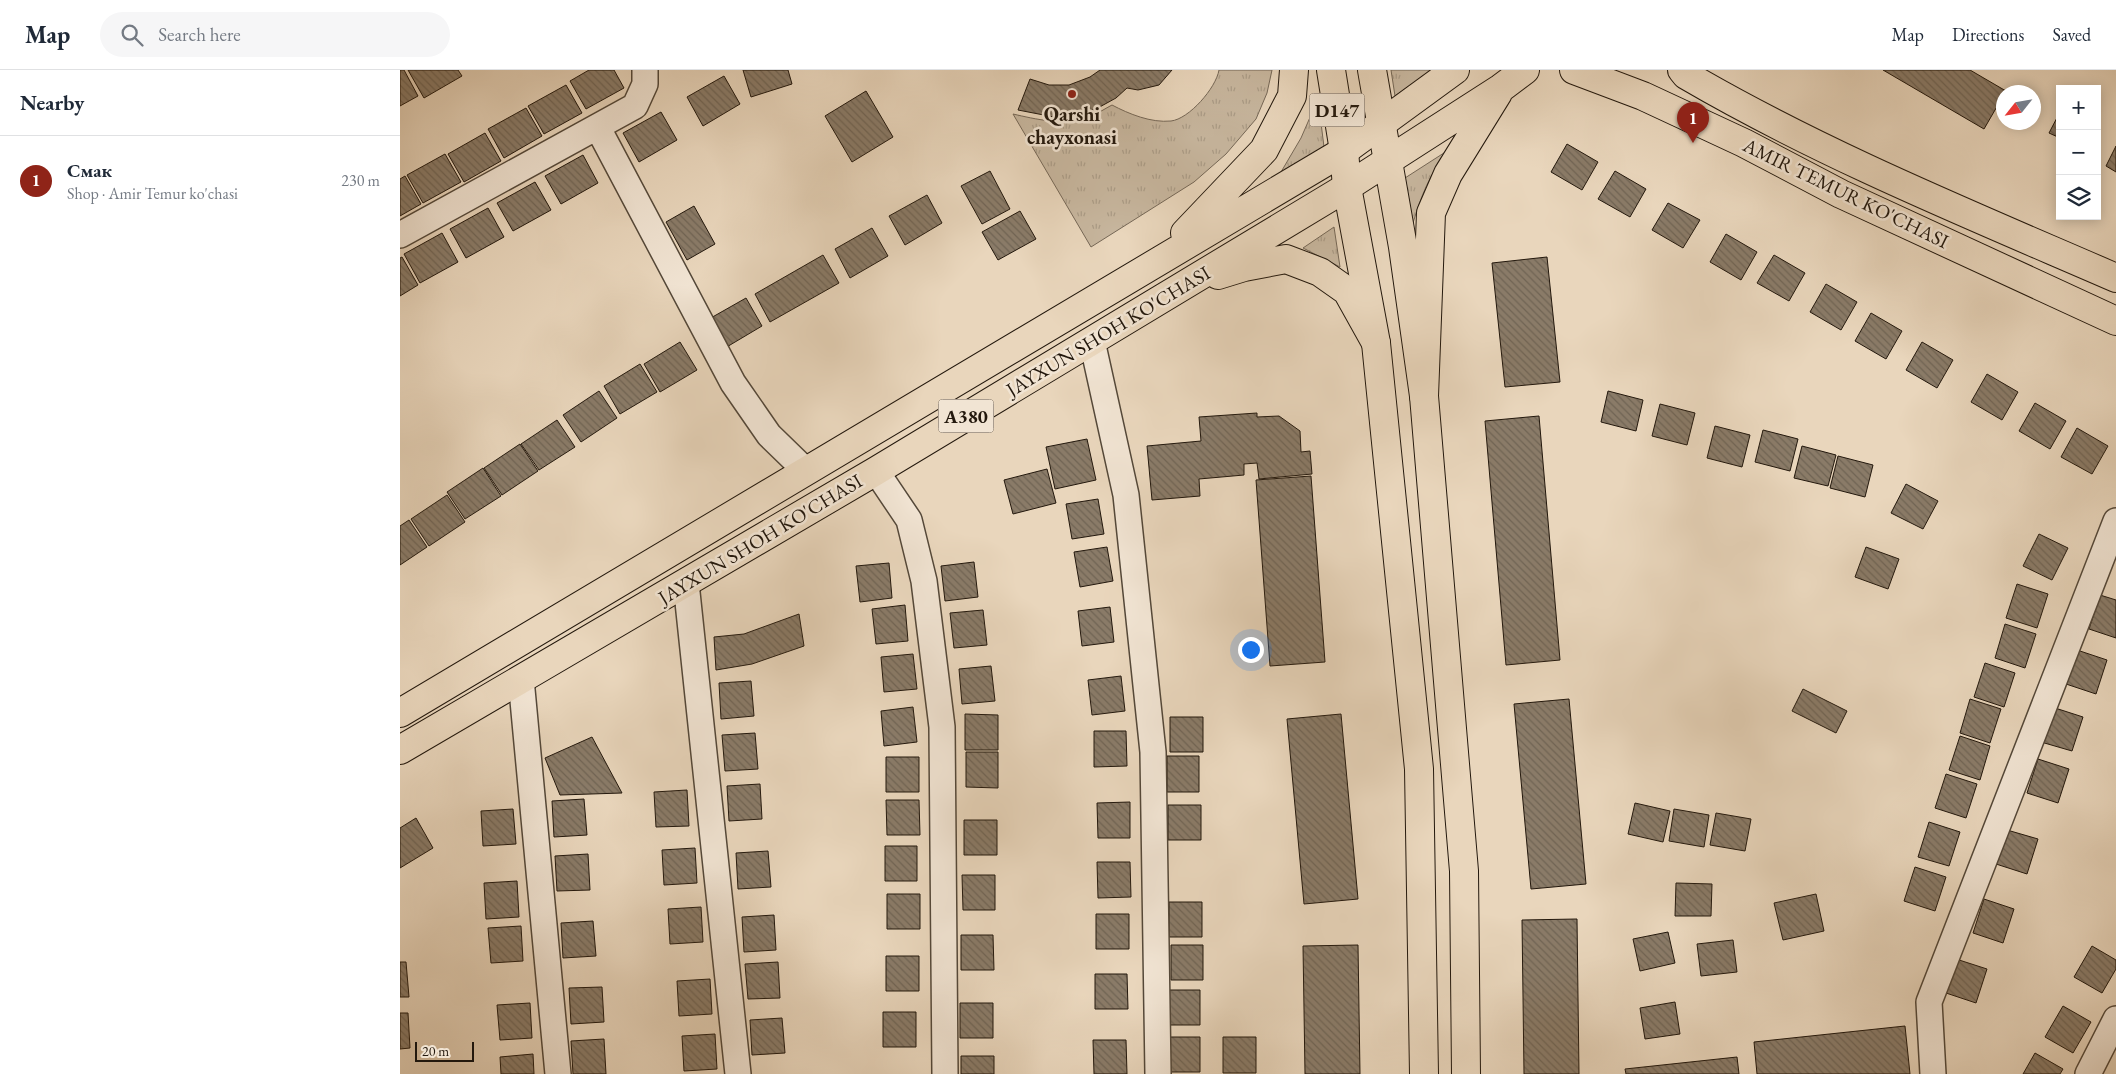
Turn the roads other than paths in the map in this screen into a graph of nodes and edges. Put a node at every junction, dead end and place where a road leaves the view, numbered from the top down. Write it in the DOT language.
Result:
graph roads {
  1 [pos="645,70"];
  2 [pos="1294,70"];
  3 [pos="1331,70"];
  4 [pos="1372,70"];
  5 [pos="1454,70"];
  6 [pos="1525,70"];
  7 [pos="1574,70"];
  8 [pos="1682,70"];
  9 [pos="1501,88"];
  10 [pos="1380,125"];
  11 [pos="598,128"];
  12 [pos="1344,151"];
  13 [pos="1387,160"];
  14 [pos="1347,187"];
  15 [pos="400,235"];
  16 [pos="1161,258"];
  17 [pos="2116,278"];
  18 [pos="1177,289"];
  19 [pos="2116,321"];
  20 [pos="1092,340"];
  21 [pos="1376,343"];
  22 [pos="1424,396"];
  23 [pos="805,470"];
  24 [pos="876,471"];
  25 [pos="2116,521"];
  26 [pos="686,583"];
  27 [pos="521,679"];
  28 [pos="400,713"];
  29 [pos="400,750"];
  30 [pos="2116,1020"];
  31 [pos="2110,1044"];
  32 [pos="558,1074"];
  33 [pos="738,1074"];
  34 [pos="945,1074"];
  35 [pos="1158,1074"];
  36 [pos="1424,1074"];
  37 [pos="1466,1074"];
  38 [pos="1933,1074"];
  39 [pos="2088,1074"];
  1 -- 11 [label="street"];
  2 -- 16 [label="main road"];
  3 -- 12 [label="main road, D147"];
  4 -- 10 [label="main road, D147"];
  5 -- 10 [label="main road, JAYXUN SHOH KO'CHASI / A380"];
  6 -- 9 [label="main road, JAYXUN SHOH KO'CHASI / A380"];
  7 -- 19 [label="main road, AMIR TEMUR KO'CHASI"];
  8 -- 17 [label="main road, AMIR TEMUR KO'CHASI"];
  9 -- 13 [label="main road, JAYXUN SHOH KO'CHASI / A380"];
  9 -- 22 [label="main road"];
  10 -- 12 [label="main road, JAYXUN SHOH KO'CHASI / A380"];
  10 -- 13 [label="main road"];
  11 -- 15 [label="street"];
  11 -- 23 [label="street"];
  12 -- 14 [label="main road"];
  12 -- 16 [label="main road, JAYXUN SHOH KO'CHASI / A380"];
  13 -- 14 [label="main road, JAYXUN SHOH KO'CHASI / A380"];
  13 -- 22 [label="main road"];
  14 -- 18 [label="main road, JAYXUN SHOH KO'CHASI / A380"];
  14 -- 21 [label="main road"];
  16 -- 23 [label="main road, JAYXUN SHOH KO'CHASI / A380"];
  18 -- 20 [label="main road, JAYXUN SHOH KO'CHASI / A380"];
  18 -- 21 [label="main road"];
  20 -- 24 [label="main road, JAYXUN SHOH KO'CHASI / A380"];
  20 -- 35 [label="street"];
  21 -- 36 [label="main road"];
  22 -- 37 [label="main road"];
  23 -- 28 [label="main road, JAYXUN SHOH KO'CHASI / A380"];
  24 -- 26 [label="main road, JAYXUN SHOH KO'CHASI / A380"];
  24 -- 34 [label="street"];
  25 -- 38 [label="street"];
  26 -- 27 [label="main road, JAYXUN SHOH KO'CHASI / A380"];
  26 -- 33 [label="street"];
  27 -- 29 [label="main road, JAYXUN SHOH KO'CHASI / A380"];
  27 -- 32 [label="street"];
  30 -- 31 [label="street"];
  31 -- 39 [label="street"];
}
